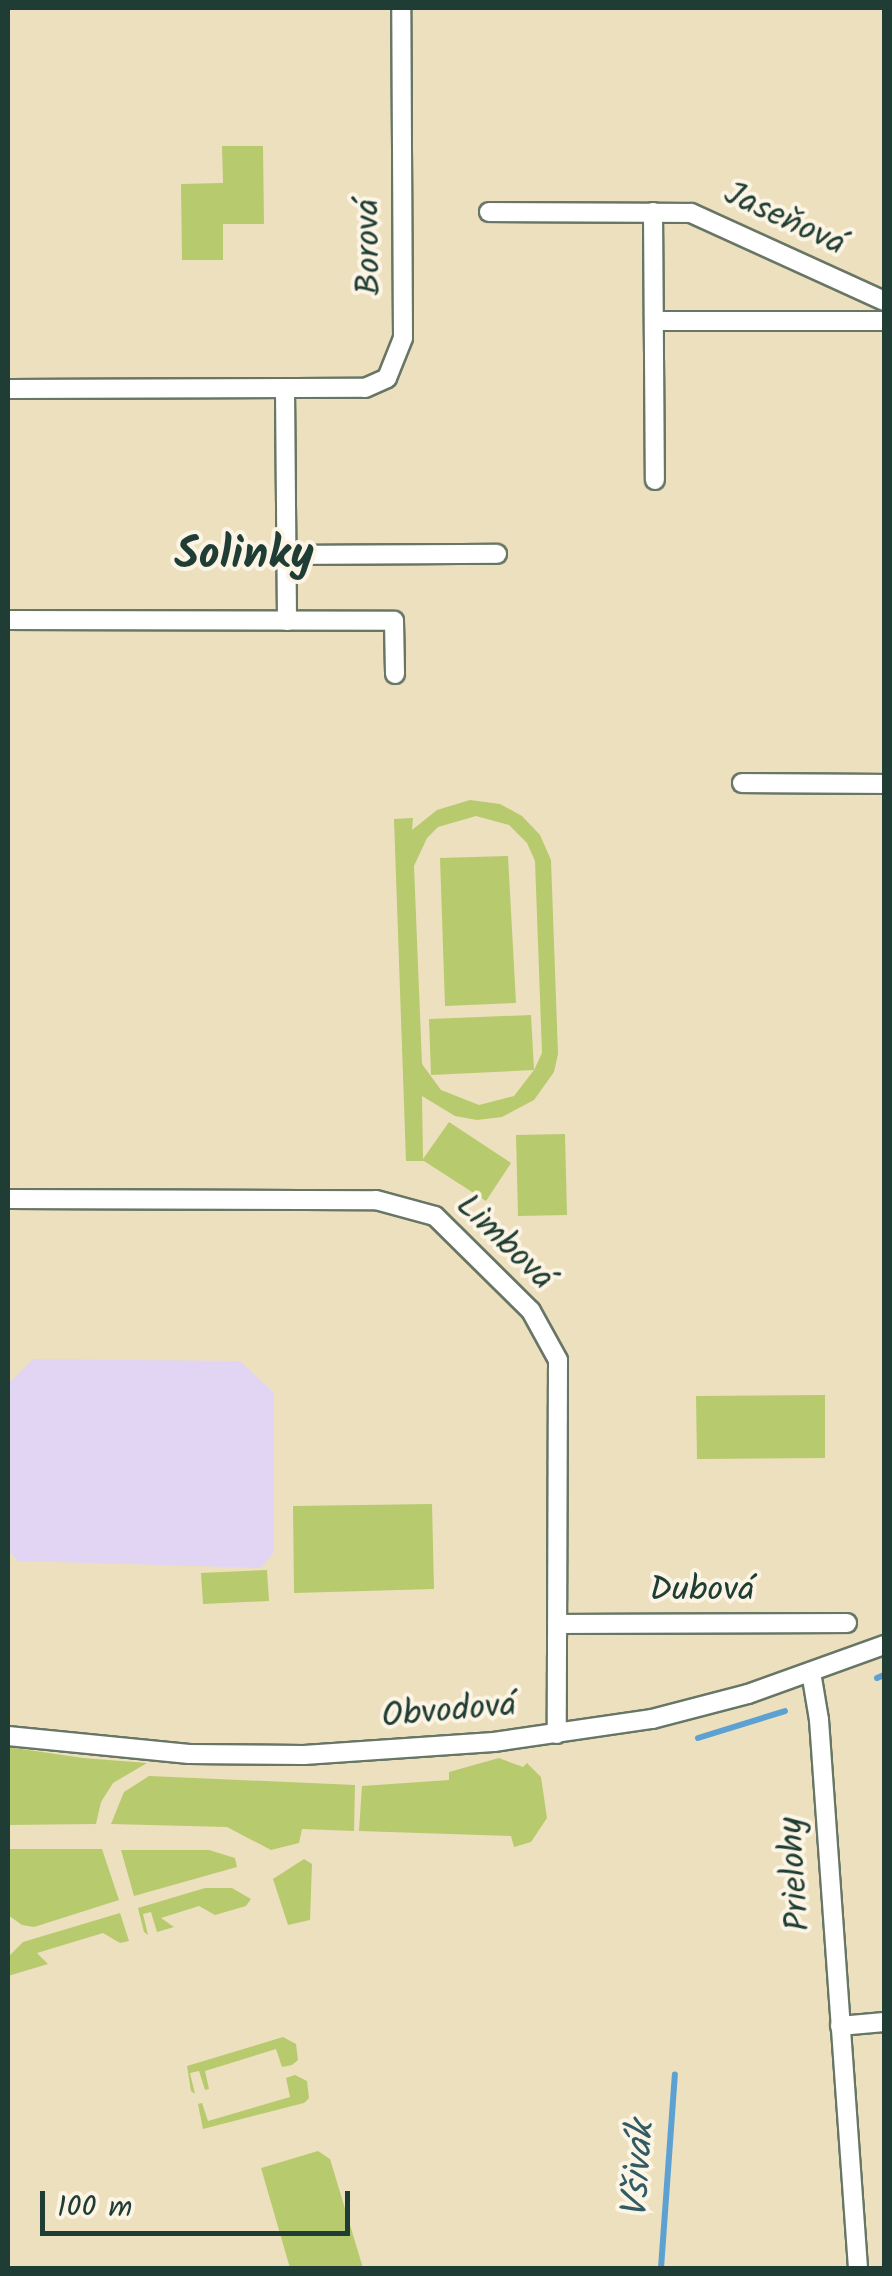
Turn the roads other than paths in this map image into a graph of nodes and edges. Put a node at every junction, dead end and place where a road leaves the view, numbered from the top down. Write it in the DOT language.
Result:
graph roads {
  1 [pos="401,8"];
  2 [pos="489,212"];
  3 [pos="653,212"];
  4 [pos="884,301"];
  5 [pos="654,321"];
  6 [pos="884,322"];
  7 [pos="285,389"];
  8 [pos="8,390"];
  9 [pos="655,480"];
  10 [pos="497,554"];
  11 [pos="287,555"];
  12 [pos="8,620"];
  13 [pos="288,621"];
  14 [pos="395,674"];
  15 [pos="742,783"];
  16 [pos="884,784"];
  17 [pos="8,1199"];
  18 [pos="846,1623"];
  19 [pos="558,1624"];
  20 [pos="884,1645"];
  21 [pos="811,1672"];
  22 [pos="556,1734"];
  23 [pos="8,1736"];
  24 [pos="884,2022"];
  25 [pos="840,2026"];
  26 [pos="858,2268"];
  1 -- 7 [label="street, Borová"];
  2 -- 3 [label="street, Jaseňová"];
  3 -- 4 [label="street, Jaseňová"];
  3 -- 5 [label="street"];
  5 -- 6 [label="street"];
  5 -- 9 [label="street"];
  7 -- 8 [label="street, Borová"];
  7 -- 11 [label="street"];
  10 -- 11 [label="street"];
  11 -- 13 [label="street"];
  12 -- 13 [label="street"];
  13 -- 14 [label="street"];
  15 -- 16 [label="street"];
  17 -- 19 [label="street, Limbová"];
  18 -- 19 [label="street, Dubová"];
  19 -- 22 [label="street, Limbová"];
  20 -- 21 [label="street, Obvodová"];
  21 -- 22 [label="street, Obvodová"];
  21 -- 25 [label="street, Prielohy"];
  22 -- 23 [label="street, Obvodová"];
  24 -- 25 [label="street"];
  25 -- 26 [label="street, Prielohy"];
}
